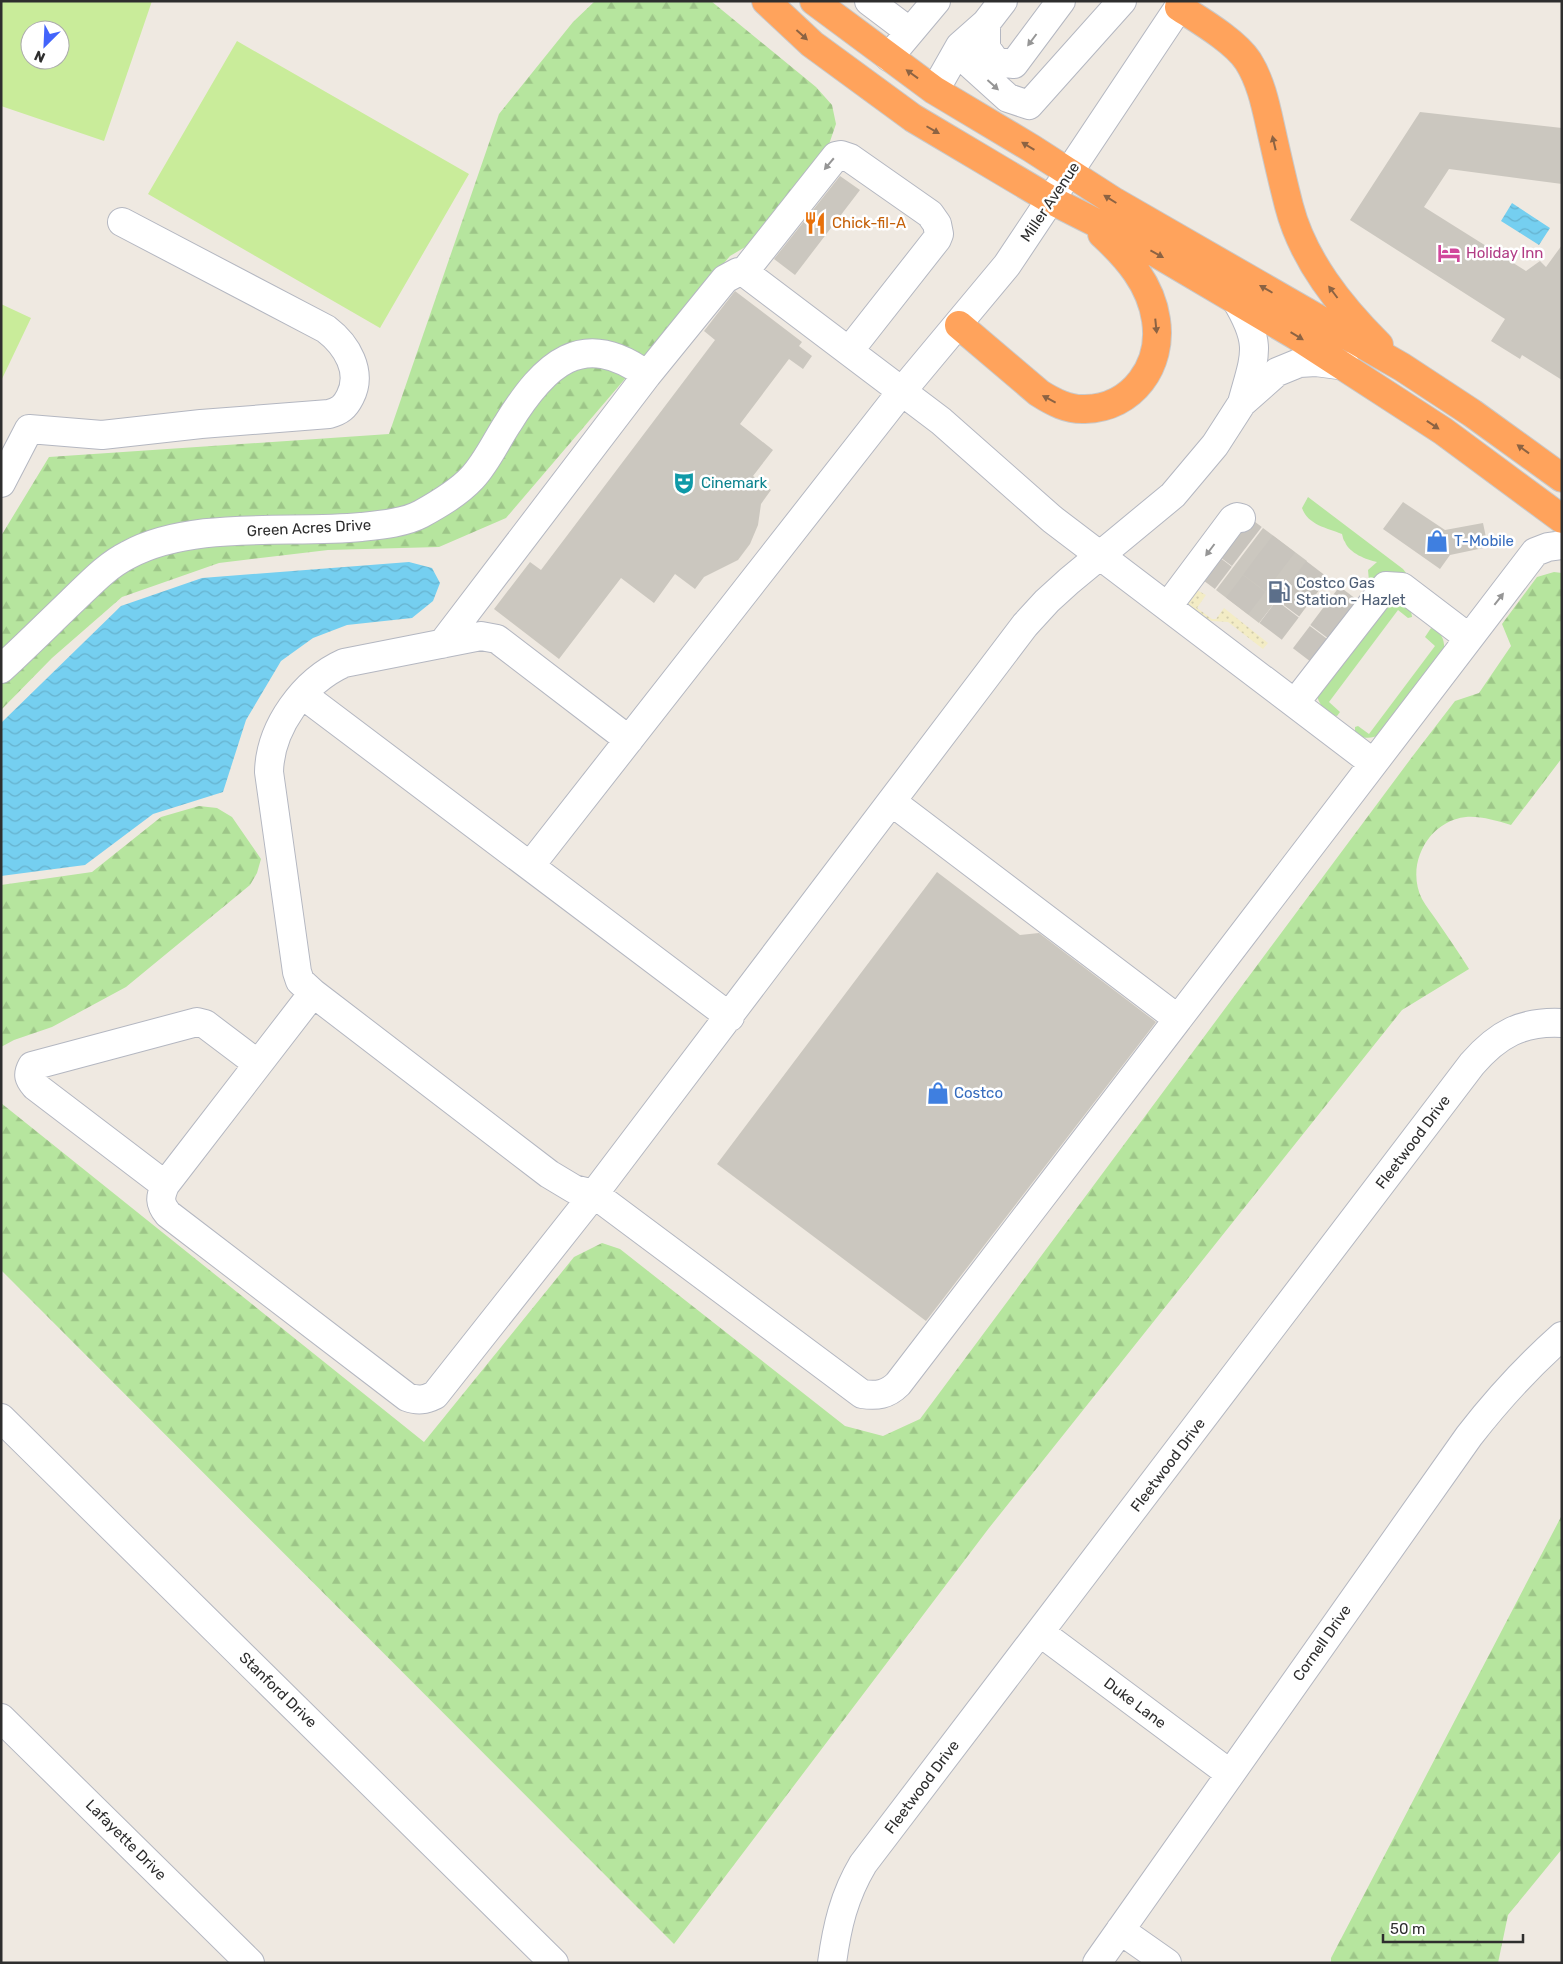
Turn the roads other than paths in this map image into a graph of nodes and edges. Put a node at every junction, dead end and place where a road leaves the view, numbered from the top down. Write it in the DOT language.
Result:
graph roads {
  1 [pos="766,1"];
  2 [pos="869,1"];
  3 [pos="936,1"];
  4 [pos="1003,1"];
  5 [pos="1062,1"];
  6 [pos="1122,1"];
  7 [pos="1179,3"];
  8 [pos="831,7"];
  9 [pos="986,23"];
  10 [pos="910,32"];
  11 [pos="956,52"];
  12 [pos="889,57"];
  13 [pos="935,90"];
  14 [pos="1069,172"];
  15 [pos="1051,200"];
  16 [pos="1082,215"];
  17 [pos="122,222"];
  18 [pos="744,272"];
  19 [pos="1236,300"];
  20 [pos="959,325"];
  21 [pos="849,351"];
  22 [pos="1346,366"];
  23 [pos="1402,367"];
  24 [pos="647,375"];
  25 [pos="902,391"];
  26 [pos="1242,403"];
  27 [pos="1562,478"];
  28 [pos="1,483"];
  29 [pos="1242,518"];
  30 [pos="1562,519"];
  31 [pos="1562,546"];
  32 [pos="1101,554"];
  33 [pos="1168,606"];
  34 [pos="1469,638"];
  35 [pos="442,644"];
  36 [pos="1,669"];
  37 [pos="303,695"];
  38 [pos="1295,703"];
  39 [pos="629,740"];
  40 [pos="1373,763"];
  41 [pos="892,802"];
  42 [pos="530,866"];
  43 [pos="313,993"];
  44 [pos="730,1016"];
  45 [pos="1178,1019"];
  46 [pos="1562,1023"];
  47 [pos="258,1064"];
  48 [pos="166,1185"];
  49 [pos="594,1194"];
  50 [pos="1562,1336"];
  51 [pos="1,1418"];
  52 [pos="1041,1633"];
  53 [pos="1,1718"];
  54 [pos="1229,1773"];
  55 [pos="1120,1930"];
  56 [pos="250,1963"];
  57 [pos="554,1963"];
  58 [pos="832,1963"];
  59 [pos="1097,1963"];
  60 [pos="1167,1963"];
  1 -- 15 [label="highway, one-way"];
  2 -- 10 [label="street"];
  3 -- 10 [label="street"];
  4 -- 9 [label="street"];
  5 -- 9 [label="street, one-way"];
  11 -- 6 [label="street, one-way"];
  7 -- 14 [label="street, Miller Avenue"];
  23 -- 7 [label="highway, one-way"];
  8 -- 12 [label="highway"];
  9 -- 11 [label="street"];
  10 -- 12 [label="street"];
  11 -- 13 [label="street"];
  13 -- 12 [label="highway, one-way"];
  14 -- 13 [label="highway, one-way"];
  14 -- 15 [label="street, Miller Avenue"];
  23 -- 14 [label="highway, one-way"];
  15 -- 16 [label="highway"];
  15 -- 20 [label="street, Miller Avenue"];
  16 -- 19 [label="highway, one-way"];
  16 -- 20 [label="highway, one-way"];
  17 -- 28 [label="street"];
  18 -- 21 [label="street"];
  21 -- 18 [label="street, one-way"];
  18 -- 24 [label="street"];
  19 -- 22 [label="highway, one-way"];
  19 -- 26 [label="street"];
  20 -- 25 [label="street, Miller Avenue"];
  21 -- 25 [label="street"];
  22 -- 26 [label="street"];
  22 -- 30 [label="highway, one-way"];
  27 -- 23 [label="highway, one-way"];
  24 -- 35 [label="street"];
  24 -- 36 [label="street, Green Acres Drive"];
  25 -- 32 [label="street"];
  25 -- 39 [label="street, Miller Avenue"];
  26 -- 32 [label="street"];
  29 -- 33 [label="street, one-way"];
  34 -- 31 [label="street, one-way"];
  32 -- 33 [label="street"];
  32 -- 41 [label="street"];
  33 -- 38 [label="street"];
  34 -- 38 [label="street"];
  34 -- 40 [label="street"];
  35 -- 37 [label="street"];
  35 -- 39 [label="street"];
  37 -- 42 [label="street"];
  37 -- 43 [label="street"];
  38 -- 40 [label="street"];
  39 -- 42 [label="street, Miller Avenue"];
  40 -- 45 [label="street"];
  41 -- 44 [label="street"];
  41 -- 45 [label="street"];
  42 -- 44 [label="street"];
  43 -- 47 [label="street"];
  43 -- 49 [label="street"];
  44 -- 49 [label="street"];
  45 -- 49 [label="street"];
  46 -- 52 [label="street, Fleetwood Drive"];
  47 -- 48 [label="street"];
  47 -- 48 [label="street"];
  48 -- 49 [label="street"];
  50 -- 54 [label="street, Cornell Drive"];
  51 -- 57 [label="street, Stanford Drive"];
  52 -- 54 [label="street, Duke Lane"];
  52 -- 58 [label="street, Fleetwood Drive"];
  53 -- 56 [label="street, Lafayette Drive"];
  54 -- 55 [label="street, Cornell Drive"];
  55 -- 59 [label="street, Cornell Drive"];
  55 -- 60 [label="street"];
}
